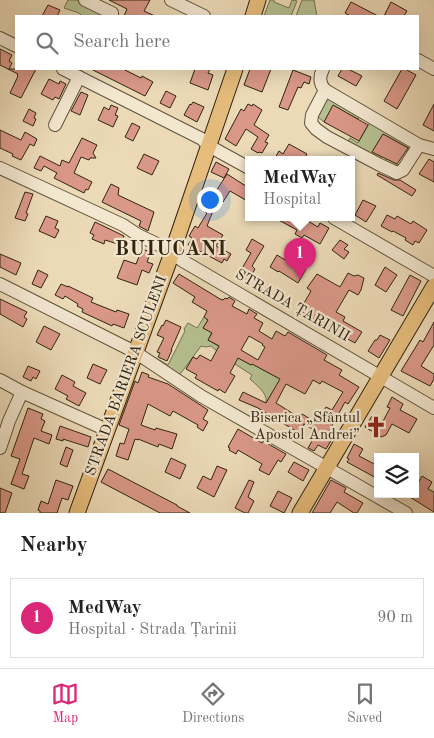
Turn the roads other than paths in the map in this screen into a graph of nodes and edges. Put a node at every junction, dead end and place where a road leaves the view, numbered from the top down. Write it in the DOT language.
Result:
graph roads {
  1 [pos="85,0"];
  2 [pos="171,0"];
  3 [pos="258,0"];
  4 [pos="112,15"];
  5 [pos="202,15"];
  6 [pos="253,15"];
  7 [pos="0,38"];
  8 [pos="15,46"];
  9 [pos="419,61"];
  10 [pos="434,69"];
  11 [pos="65,70"];
  12 [pos="235,70"];
  13 [pos="323,70"];
  14 [pos="79,77"];
  15 [pos="324,90"];
  16 [pos="55,125"];
  17 [pos="419,145"];
  18 [pos="209,146"];
  19 [pos="434,149"];
  20 [pos="245,166"];
  21 [pos="0,168"];
  22 [pos="339,221"];
  23 [pos="172,253"];
  24 [pos="434,276"];
  25 [pos="0,284"];
  26 [pos="434,286"];
  27 [pos="135,352"];
  28 [pos="382,377"];
  29 [pos="0,380"];
  30 [pos="22,392"];
  31 [pos="434,408"];
  32 [pos="107,430"];
  33 [pos="0,448"];
  34 [pos="328,467"];
  35 [pos="77,513"];
  36 [pos="300,513"];
  37 [pos="406,513"];
  1 -- 4 [label="street"];
  2 -- 5 [label="street"];
  3 -- 6 [label="main road"];
  7 -- 8 [label="street"];
  9 -- 10 [label="street"];
  11 -- 14 [label="street"];
  12 -- 18 [label="main road, STRADA BARIERA SCULENI"];
  13 -- 15 [label="street"];
  14 -- 16 [label="street"];
  14 -- 18 [label="street"];
  15 -- 17 [label="street"];
  15 -- 17 [label="street"];
  17 -- 19 [label="street"];
  18 -- 20 [label="street"];
  18 -- 23 [label="main road, STRADA BARIERA SCULENI"];
  21 -- 23 [label="street, STRADA ȚARINII"];
  22 -- 24 [label="street"];
  23 -- 27 [label="main road, STRADA BARIERA SCULENI"];
  23 -- 28 [label="street, STRADA ȚARINII"];
  25 -- 27 [label="street"];
  26 -- 28 [label="main road"];
  27 -- 32 [label="main road, STRADA BARIERA SCULENI"];
  27 -- 34 [label="street"];
  28 -- 31 [label="street, STRADA ȚARINII"];
  28 -- 34 [label="main road"];
  29 -- 30 [label="street"];
  30 -- 32 [label="street"];
  30 -- 33 [label="street"];
  32 -- 35 [label="main road, STRADA BARIERA SCULENI"];
  34 -- 36 [label="main road"];
  34 -- 37 [label="street"];
}
